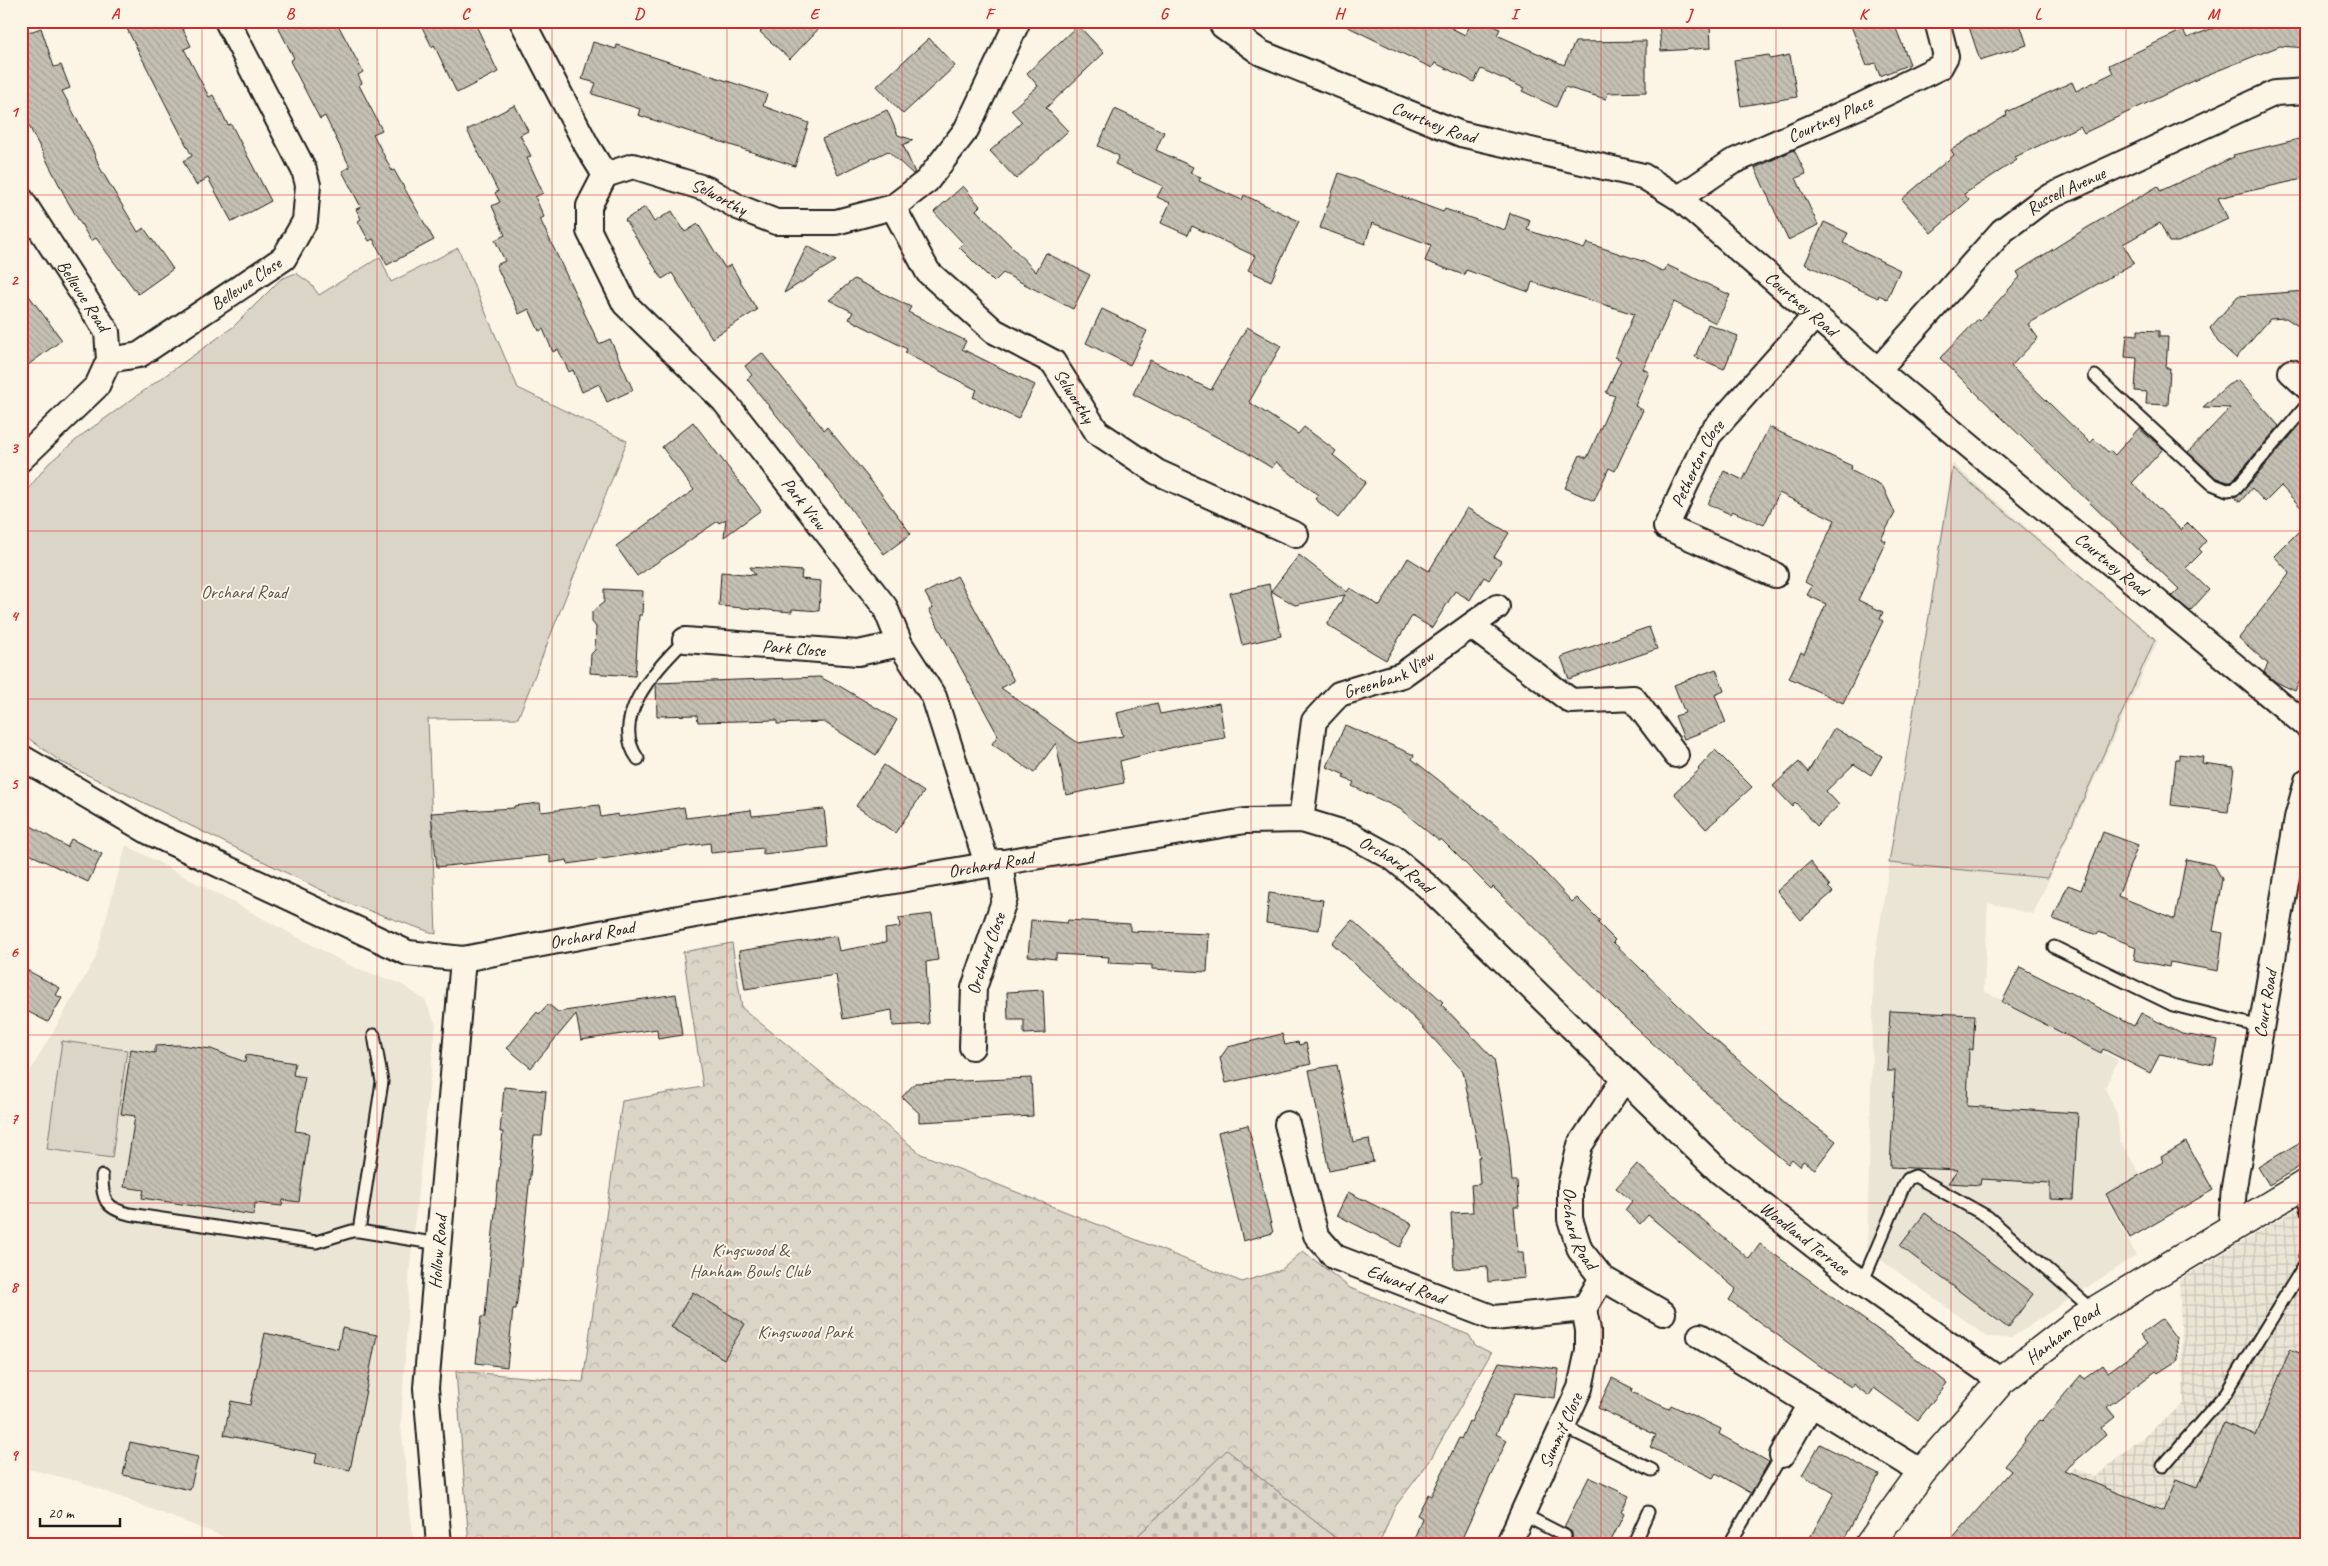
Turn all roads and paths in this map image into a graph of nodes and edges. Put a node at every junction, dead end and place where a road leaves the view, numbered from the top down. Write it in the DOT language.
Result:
graph roads {
  1 [pos="227,21"];
  2 [pos="522,21"];
  3 [pos="1018,21"];
  4 [pos="1220,21"];
  5 [pos="1936,21"];
  6 [pos="2307,91"];
  7 [pos="605,175"];
  8 [pos="1679,198"];
  9 [pos="21,199"];
  10 [pos="893,207"];
  11 [pos="1815,316"];
  12 [pos="109,360"];
  13 [pos="1878,370"];
  14 [pos="2095,376"];
  15 [pos="2307,404"];
  16 [pos="21,460"];
  17 [pos="1296,534"];
  18 [pos="1775,575"];
  19 [pos="1497,607"];
  20 [pos="1471,626"];
  21 [pos="685,640"];
  22 [pos="900,644"];
  23 [pos="2307,726"];
  24 [pos="1676,755"];
  25 [pos="21,757"];
  26 [pos="638,759"];
  27 [pos="2307,781"];
  28 [pos="1301,820"];
  29 [pos="2300,846"];
  30 [pos="994,863"];
  31 [pos="2054,947"];
  32 [pos="463,959"];
  33 [pos="2261,1027"];
  34 [pos="374,1035"];
  35 [pos="972,1047"];
  36 [pos="1624,1079"];
  37 [pos="1287,1124"];
  38 [pos="102,1176"];
  39 [pos="2304,1194"];
  40 [pos="2232,1226"];
  41 [pos="359,1231"];
  42 [pos="439,1244"];
  43 [pos="2307,1250"];
  44 [pos="1602,1278"];
  45 [pos="1862,1283"];
  46 [pos="1584,1309"];
  47 [pos="2094,1311"];
  48 [pos="1663,1313"];
  49 [pos="1700,1336"];
  50 [pos="2000,1381"];
  51 [pos="1811,1404"];
  52 [pos="1563,1426"];
  53 [pos="1782,1455"];
  54 [pos="2163,1466"];
  55 [pos="1652,1470"];
  56 [pos="1922,1472"];
  57 [pos="1648,1512"];
  58 [pos="1522,1514"];
  59 [pos="1565,1536"];
  60 [pos="439,1545"];
  61 [pos="1508,1545"];
  62 [pos="1633,1545"];
  63 [pos="1729,1545"];
  64 [pos="1869,1545"];
  1 -- 12 [label="street, Bellevue Close"];
  2 -- 7 [label="street"];
  3 -- 10 [label="street, Selworthy"];
  4 -- 8 [label="street, Courtney Road"];
  5 -- 8 [label="street, Courtney Place"];
  6 -- 13 [label="street, Russell Avenue"];
  7 -- 10 [label="street, Selworthy"];
  7 -- 22 [label="street, Park View"];
  8 -- 11 [label="street, Courtney Road"];
  9 -- 12 [label="street, Bellevue Road"];
  10 -- 17 [label="street, Selworthy"];
  11 -- 13 [label="street, Courtney Road"];
  11 -- 18 [label="street, Petherton Close"];
  12 -- 16 [label="street, Bellevue Road"];
  13 -- 23 [label="street, Courtney Road"];
  14 -- 15 [label="lane"];
  19 -- 20 [label="street, Greenbank View"];
  20 -- 24 [label="street"];
  20 -- 28 [label="street, Greenbank View"];
  21 -- 22 [label="street, Park Close"];
  21 -- 26 [label="lane"];
  22 -- 30 [label="street, Park View"];
  25 -- 32 [label="street, Orchard Road"];
  27 -- 29 [label="street, Court Road"];
  28 -- 30 [label="street, Orchard Road"];
  28 -- 36 [label="street, Orchard Road"];
  29 -- 33 [label="street, Court Road"];
  30 -- 32 [label="street, Orchard Road"];
  30 -- 35 [label="street, Orchard Close"];
  31 -- 33 [label="lane"];
  32 -- 42 [label="street, Hollow Road"];
  33 -- 40 [label="street, Court Road"];
  34 -- 41 [label="lane"];
  36 -- 44 [label="street, Orchard Road"];
  36 -- 45 [label="street, Woodland Terrace"];
  37 -- 46 [label="street, Edward Road"];
  38 -- 41 [label="lane"];
  39 -- 40 [label="main road, Hanham Road"];
  40 -- 47 [label="main road, Hanham Road"];
  41 -- 42 [label="lane"];
  42 -- 60 [label="street, Hollow Road"];
  43 -- 54 [label="lane"];
  44 -- 46 [label="street"];
  44 -- 48 [label="street, Orchard Road"];
  45 -- 47 [label="lane"];
  45 -- 50 [label="street, Woodland Terrace"];
  46 -- 52 [label="street, Summit Close"];
  47 -- 50 [label="main road, Hanham Road"];
  49 -- 51 [label="street"];
  50 -- 56 [label="main road, Hanham Road"];
  51 -- 53 [label="street"];
  51 -- 56 [label="street"];
  52 -- 55 [label="lane"];
  52 -- 58 [label="street, Summit Close"];
  53 -- 63 [label="lane"];
  56 -- 64 [label="main road, Hanham Road"];
  57 -- 62 [label="lane"];
  58 -- 59 [label="lane"];
  58 -- 61 [label="street, Summit Close"];
}
